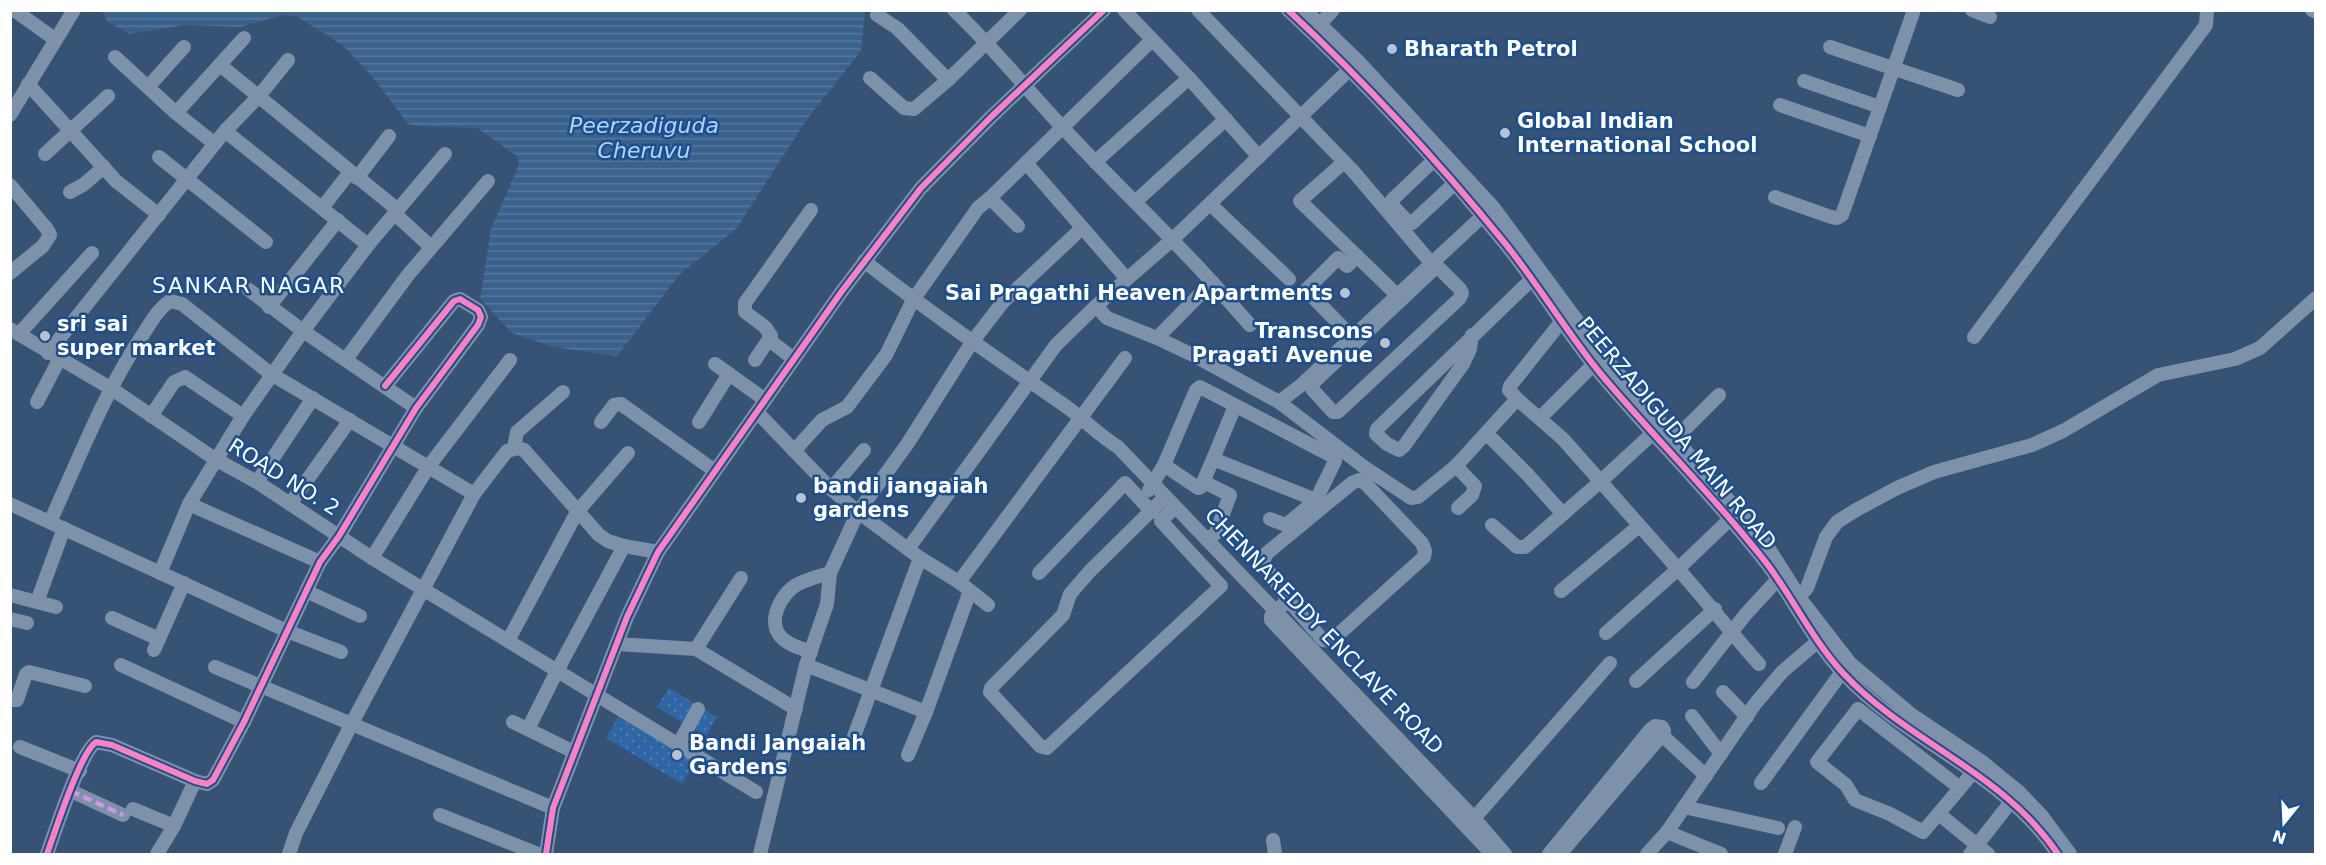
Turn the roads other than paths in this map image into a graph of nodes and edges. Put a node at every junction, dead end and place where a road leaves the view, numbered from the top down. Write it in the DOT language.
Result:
graph roads {
  1 [pos="14,10"];
  2 [pos="74,10"];
  3 [pos="954,10"];
  4 [pos="1020,10"];
  5 [pos="1104,10"];
  6 [pos="1124,10"];
  7 [pos="1198,10"];
  8 [pos="1305,10"];
  9 [pos="1333,10"];
  10 [pos="1914,10"];
  11 [pos="1972,10"];
  12 [pos="2207,10"];
  13 [pos="1288,11"];
  14 [pos="877,15"];
  15 [pos="1990,17"];
  16 [pos="1319,25"];
  17 [pos="244,38"];
  18 [pos="56,40"];
  19 [pos="1152,40"];
  20 [pos="987,41"];
  21 [pos="184,47"];
  22 [pos="1830,47"];
  23 [pos="115,57"];
  24 [pos="288,60"];
  25 [pos="220,65"];
  26 [pos="1894,69"];
  27 [pos="1349,70"];
  28 [pos="870,78"];
  29 [pos="1189,78"];
  30 [pos="948,80"];
  31 [pos="1804,81"];
  32 [pos="27,84"];
  33 [pos="1025,85"];
  34 [pos="148,87"];
  35 [pos="1958,90"];
  36 [pos="108,96"];
  37 [pos="258,96"];
  38 [pos="1780,105"];
  39 [pos="1880,107"];
  40 [pos="176,113"];
  41 [pos="10,115"];
  42 [pos="1301,117"];
  43 [pos="1226,119"];
  44 [pos="1063,129"];
  45 [pos="70,130"];
  46 [pos="225,131"];
  47 [pos="389,136"];
  48 [pos="1870,136"];
  49 [pos="215,144"];
  50 [pos="45,154"];
  51 [pos="445,154"];
  52 [pos="159,157"];
  53 [pos="1259,157"];
  54 [pos="1433,161"];
  55 [pos="1095,162"];
  56 [pos="1344,162"];
  57 [pos="1027,164"];
  58 [pos="104,167"];
  59 [pos="354,175"];
  60 [pos="188,179"];
  61 [pos="488,181"];
  62 [pos="1454,184"];
  63 [pos="10,185"];
  64 [pos="70,192"];
  65 [pos="1775,197"];
  66 [pos="990,198"];
  67 [pos="1135,202"];
  68 [pos="1210,204"];
  69 [pos="322,208"];
  70 [pos="811,210"];
  71 [pos="1487,211"];
  72 [pos="396,212"];
  73 [pos="159,216"];
  74 [pos="338,220"];
  75 [pos="1018,226"];
  76 [pos="1081,229"];
  77 [pos="1173,240"];
  78 [pos="266,242"];
  79 [pos="368,245"];
  80 [pos="431,247"];
  81 [pos="92,253"];
  82 [pos="1357,256"];
  83 [pos="864,261"];
  84 [pos="1436,266"];
  85 [pos="10,273"];
  86 [pos="1127,279"];
  87 [pos="1289,279"];
  88 [pos="1532,279"];
  89 [pos="1212,282"];
  90 [pos="249,290"];
  91 [pos="1398,296"];
  92 [pos="2316,298"];
  93 [pos="913,300"];
  94 [pos="1096,306"];
  95 [pos="269,307"];
  96 [pos="1561,322"];
  97 [pos="1250,325"];
  98 [pos="303,331"];
  99 [pos="15,332"];
  100 [pos="1472,335"];
  101 [pos="1157,338"];
  102 [pos="1353,338"];
  103 [pos="1974,338"];
  104 [pos="769,340"];
  105 [pos="972,342"];
  106 [pos="54,356"];
  107 [pos="1125,358"];
  108 [pos="346,359"];
  109 [pos="794,359"];
  110 [pos="510,360"];
  111 [pos="755,360"];
  112 [pos="715,364"];
  113 [pos="1594,364"];
  114 [pos="271,374"];
  115 [pos="729,374"];
  116 [pos="1029,381"];
  117 [pos="385,386"];
  118 [pos="112,389"];
  119 [pos="562,392"];
  120 [pos="1719,395"];
  121 [pos="313,398"];
  122 [pos="764,399"];
  123 [pos="1517,399"];
  124 [pos="37,402"];
  125 [pos="1279,402"];
  126 [pos="1235,406"];
  127 [pos="416,408"];
  128 [pos="758,413"];
  129 [pos="151,416"];
  130 [pos="243,416"];
  131 [pos="1082,418"];
  132 [pos="1540,418"];
  133 [pos="350,420"];
  134 [pos="601,422"];
  135 [pos="699,422"];
  136 [pos="1653,433"];
  137 [pos="1487,434"];
  138 [pos="1675,439"];
  139 [pos="393,446"];
  140 [pos="514,448"];
  141 [pos="864,450"];
  142 [pos="794,451"];
  143 [pos="628,453"];
  144 [pos="215,459"];
  145 [pos="1213,459"];
  146 [pos="1164,465"];
  147 [pos="429,466"];
  148 [pos="1456,466"];
  149 [pos="715,471"];
  150 [pos="1601,481"];
  151 [pos="257,482"];
  152 [pos="1204,482"];
  153 [pos="1151,488"];
  154 [pos="831,489"];
  155 [pos="474,494"];
  156 [pos="1316,500"];
  157 [pos="10,504"];
  158 [pos="189,504"];
  159 [pos="290,504"];
  160 [pos="1458,508"];
  161 [pos="1164,509"];
  162 [pos="577,512"];
  163 [pos="858,512"];
  164 [pos="1563,514"];
  165 [pos="1270,519"];
  166 [pos="1730,519"];
  167 [pos="50,522"];
  168 [pos="1492,525"];
  169 [pos="1639,526"];
  170 [pos="64,528"];
  171 [pos="339,536"];
  172 [pos="1207,540"];
  173 [pos="624,546"];
  174 [pos="908,549"];
  175 [pos="658,552"];
  176 [pos="372,558"];
  177 [pos="920,558"];
  178 [pos="321,562"];
  179 [pos="1678,569"];
  180 [pos="160,573"];
  181 [pos="830,573"];
  182 [pos="1039,573"];
  183 [pos="741,578"];
  184 [pos="1238,578"];
  185 [pos="1778,579"];
  186 [pos="959,582"];
  187 [pos="184,583"];
  188 [pos="423,589"];
  189 [pos="970,591"];
  190 [pos="1561,591"];
  191 [pos="308,592"];
  192 [pos="10,595"];
  193 [pos="1288,600"];
  194 [pos="1799,601"];
  195 [pos="37,602"];
  196 [pos="988,604"];
  197 [pos="56,607"];
  198 [pos="1714,609"];
  199 [pos="1273,615"];
  200 [pos="360,616"];
  201 [pos="112,618"];
  202 [pos="10,619"];
  203 [pos="27,623"];
  204 [pos="287,631"];
  205 [pos="1606,633"];
  206 [pos="1732,634"];
  207 [pos="508,641"];
  208 [pos="1817,642"];
  209 [pos="617,644"];
  210 [pos="696,649"];
  211 [pos="341,652"];
  212 [pos="808,658"];
  213 [pos="1610,663"];
  214 [pos="1759,664"];
  215 [pos="121,665"];
  216 [pos="215,667"];
  217 [pos="557,670"];
  218 [pos="1842,672"];
  219 [pos="1636,681"];
  220 [pos="1693,682"];
  221 [pos="85,686"];
  222 [pos="261,686"];
  223 [pos="870,689"];
  224 [pos="1723,692"];
  225 [pos="598,695"];
  226 [pos="10,700"];
  227 [pos="698,709"];
  228 [pos="796,709"];
  229 [pos="926,712"];
  230 [pos="1692,716"];
  231 [pos="1747,717"];
  232 [pos="244,722"];
  233 [pos="513,722"];
  234 [pos="352,723"];
  235 [pos="528,729"];
  236 [pos="852,742"];
  237 [pos="678,745"];
  238 [pos="20,747"];
  239 [pos="574,752"];
  240 [pos="1721,754"];
  241 [pos="908,755"];
  242 [pos="80,771"];
  243 [pos="1974,771"];
  244 [pos="1706,776"];
  245 [pos="195,781"];
  246 [pos="1761,783"];
  247 [pos="1960,788"];
  248 [pos="71,791"];
  249 [pos="756,792"];
  250 [pos="2015,796"];
  251 [pos="1684,807"];
  252 [pos="553,808"];
  253 [pos="440,814"];
  254 [pos="1945,819"];
  255 [pos="1470,822"];
  256 [pos="174,826"];
  257 [pos="1795,827"];
  258 [pos="1778,828"];
  259 [pos="1667,831"];
  260 [pos="1273,840"];
  261 [pos="1562,848"];
  262 [pos="1703,851"];
  263 [pos="1979,852"];
  264 [pos="47,855"];
  265 [pos="157,855"];
  266 [pos="289,855"];
  267 [pos="538,855"];
  268 [pos="546,855"];
  269 [pos="760,855"];
  270 [pos="1275,855"];
  271 [pos="1492,855"];
  272 [pos="1505,855"];
  273 [pos="1549,855"];
  274 [pos="1647,855"];
  275 [pos="1721,855"];
  276 [pos="1785,855"];
  277 [pos="2058,855"];
  278 [pos="2070,855"];
  1 -- 18 [label="street"];
  2 -- 18 [label="street"];
  3 -- 20 [label="street"];
  4 -- 20 [label="street"];
  5 -- 33 [label="street"];
  6 -- 19 [label="street"];
  7 -- 42 [label="street"];
  8 -- 16 [label="street, PEERZADIGUDA MAIN ROAD"];
  9 -- 16 [label="street"];
  10 -- 26 [label="street"];
  11 -- 15 [label="street"];
  12 -- 103 [label="street"];
  13 -- 27 [label="street, PEERZADIGUDA MAIN ROAD"];
  14 -- 30 [label="street"];
  16 -- 71 [label="street, PEERZADIGUDA MAIN ROAD"];
  17 -- 25 [label="street"];
  18 -- 32 [label="street"];
  19 -- 29 [label="street"];
  19 -- 44 [label="street"];
  20 -- 30 [label="street"];
  20 -- 33 [label="street"];
  21 -- 34 [label="street"];
  22 -- 26 [label="street"];
  23 -- 34 [label="street"];
  24 -- 37 [label="street"];
  25 -- 37 [label="street"];
  25 -- 40 [label="street"];
  26 -- 35 [label="street"];
  26 -- 39 [label="street"];
  27 -- 42 [label="street"];
  27 -- 54 [label="street, PEERZADIGUDA MAIN ROAD"];
  28 -- 30 [label="street"];
  29 -- 43 [label="street"];
  29 -- 55 [label="street"];
  31 -- 39 [label="street"];
  32 -- 41 [label="street"];
  32 -- 45 [label="street"];
  33 -- 44 [label="street"];
  33 -- 83 [label="street"];
  34 -- 40 [label="street"];
  36 -- 45 [label="street"];
  37 -- 46 [label="street"];
  37 -- 59 [label="street"];
  38 -- 48 [label="street"];
  39 -- 48 [label="street"];
  40 -- 49 [label="street"];
  42 -- 53 [label="street"];
  42 -- 56 [label="street"];
  43 -- 53 [label="street"];
  43 -- 67 [label="street"];
  44 -- 55 [label="street"];
  44 -- 57 [label="street"];
  45 -- 50 [label="street"];
  45 -- 58 [label="street"];
  46 -- 49 [label="street"];
  46 -- 69 [label="street"];
  47 -- 59 [label="street"];
  48 -- 65 [label="street"];
  49 -- 60 [label="street"];
  51 -- 72 [label="street"];
  52 -- 60 [label="street"];
  53 -- 68 [label="street"];
  54 -- 62 [label="street, PEERZADIGUDA MAIN ROAD"];
  54 -- 62 [label="street"];
  55 -- 67 [label="street"];
  56 -- 82 [label="street"];
  56 -- 84 [label="street"];
  57 -- 66 [label="street"];
  57 -- 76 [label="street"];
  58 -- 64 [label="street"];
  58 -- 73 [label="street"];
  59 -- 69 [label="street"];
  59 -- 72 [label="street"];
  60 -- 73 [label="street"];
  60 -- 78 [label="street"];
  61 -- 80 [label="street"];
  62 -- 71 [label="street, PEERZADIGUDA MAIN ROAD"];
  63 -- 85 [label="street"];
  66 -- 75 [label="street"];
  66 -- 93 [label="street"];
  67 -- 77 [label="street"];
  68 -- 77 [label="street"];
  68 -- 87 [label="street"];
  69 -- 74 [label="street"];
  70 -- 104 [label="street"];
  71 -- 84 [label="street"];
  71 -- 88 [label="street, PEERZADIGUDA MAIN ROAD"];
  71 -- 138 [label="street, PEERZADIGUDA MAIN ROAD"];
  72 -- 79 [label="street"];
  72 -- 80 [label="street"];
  73 -- 106 [label="street"];
  74 -- 79 [label="street"];
  74 -- 95 [label="street"];
  76 -- 86 [label="street"];
  76 -- 105 [label="street"];
  77 -- 86 [label="street"];
  77 -- 89 [label="street"];
  79 -- 98 [label="street"];
  80 -- 108 [label="street"];
  81 -- 99 [label="street"];
  82 -- 91 [label="street"];
  82 -- 102 [label="street"];
  83 -- 93 [label="street, CHENNAREDDY ENCLAVE ROAD"];
  83 -- 109 [label="street"];
  84 -- 84 [label="street"];
  84 -- 91 [label="street"];
  86 -- 94 [label="street"];
  88 -- 96 [label="street, PEERZADIGUDA MAIN ROAD"];
  88 -- 100 [label="street"];
  89 -- 97 [label="street"];
  89 -- 101 [label="street"];
  90 -- 95 [label="street"];
  91 -- 102 [label="street"];
  92 -- 194 [label="street"];
  93 -- 105 [label="street, CHENNAREDDY ENCLAVE ROAD"];
  93 -- 142 [label="street"];
  94 -- 101 [label="street"];
  94 -- 116 [label="street"];
  95 -- 98 [label="street"];
  96 -- 113 [label="street, PEERZADIGUDA MAIN ROAD"];
  96 -- 123 [label="street"];
  98 -- 108 [label="street"];
  98 -- 114 [label="street"];
  99 -- 106 [label="street, ROAD NO. 2"];
  100 -- 100 [label="street"];
  101 -- 125 [label="street"];
  102 -- 125 [label="street"];
  104 -- 109 [label="street"];
  104 -- 111 [label="street"];
  105 -- 116 [label="street, CHENNAREDDY ENCLAVE ROAD"];
  105 -- 163 [label="street"];
  106 -- 118 [label="street, ROAD NO. 2"];
  106 -- 124 [label="street"];
  107 -- 131 [label="street"];
  108 -- 117 [label="street"];
  109 -- 122 [label="street"];
  110 -- 147 [label="street"];
  112 -- 115 [label="street"];
  113 -- 132 [label="street"];
  113 -- 136 [label="street, PEERZADIGUDA MAIN ROAD"];
  114 -- 118 [label="street"];
  114 -- 121 [label="street"];
  114 -- 130 [label="street"];
  115 -- 122 [label="street"];
  115 -- 135 [label="street"];
  116 -- 131 [label="street, CHENNAREDDY ENCLAVE ROAD"];
  116 -- 174 [label="street"];
  117 -- 127 [label="street"];
  117 -- 127 [label="street"];
  118 -- 129 [label="street, ROAD NO. 2"];
  118 -- 167 [label="street"];
  119 -- 140 [label="street"];
  120 -- 138 [label="street"];
  121 -- 133 [label="street"];
  121 -- 151 [label="street"];
  122 -- 128 [label="street"];
  123 -- 132 [label="street"];
  123 -- 137 [label="street"];
  125 -- 148 [label="street"];
  126 -- 145 [label="street"];
  126 -- 146 [label="street"];
  126 -- 156 [label="street"];
  127 -- 139 [label="street"];
  128 -- 142 [label="street"];
  128 -- 149 [label="street"];
  129 -- 130 [label="street"];
  129 -- 144 [label="street, ROAD NO. 2"];
  130 -- 144 [label="street"];
  131 -- 153 [label="street, CHENNAREDDY ENCLAVE ROAD"];
  131 -- 186 [label="street"];
  132 -- 150 [label="street"];
  133 -- 139 [label="street"];
  133 -- 159 [label="street"];
  134 -- 149 [label="street"];
  136 -- 150 [label="street"];
  136 -- 166 [label="street, PEERZADIGUDA MAIN ROAD"];
  137 -- 148 [label="street"];
  137 -- 164 [label="street"];
  138 -- 194 [label="street, PEERZADIGUDA MAIN ROAD"];
  139 -- 147 [label="street"];
  139 -- 171 [label="street"];
  140 -- 155 [label="street"];
  140 -- 162 [label="street"];
  141 -- 154 [label="street"];
  142 -- 154 [label="street"];
  143 -- 162 [label="street"];
  144 -- 151 [label="street, ROAD NO. 2"];
  144 -- 158 [label="street"];
  145 -- 152 [label="street"];
  145 -- 156 [label="street"];
  146 -- 152 [label="street"];
  146 -- 153 [label="street"];
  147 -- 155 [label="street"];
  147 -- 176 [label="street"];
  148 -- 160 [label="street"];
  149 -- 175 [label="street"];
  150 -- 164 [label="street"];
  150 -- 169 [label="street"];
  151 -- 159 [label="street, ROAD NO. 2"];
  152 -- 172 [label="street"];
  153 -- 161 [label="street, CHENNAREDDY ENCLAVE ROAD"];
  154 -- 163 [label="street"];
  155 -- 188 [label="street"];
  156 -- 165 [label="street"];
  157 -- 167 [label="street"];
  158 -- 178 [label="street"];
  158 -- 180 [label="street"];
  159 -- 171 [label="street, ROAD NO. 2"];
  161 -- 161 [label="street"];
  161 -- 172 [label="street, CHENNAREDDY ENCLAVE ROAD"];
  161 -- 182 [label="street"];
  161 -- 184 [label="street, CHENNAREDDY ENCLAVE ROAD"];
  162 -- 173 [label="street"];
  162 -- 207 [label="street"];
  163 -- 174 [label="street"];
  163 -- 181 [label="street"];
  164 -- 168 [label="street"];
  166 -- 179 [label="street"];
  166 -- 185 [label="street, PEERZADIGUDA MAIN ROAD"];
  167 -- 170 [label="street"];
  169 -- 179 [label="street"];
  169 -- 190 [label="street"];
  170 -- 180 [label="street"];
  170 -- 195 [label="street"];
  171 -- 176 [label="street, ROAD NO. 2"];
  171 -- 178 [label="street"];
  172 -- 184 [label="street, CHENNAREDDY ENCLAVE ROAD"];
  173 -- 175 [label="street"];
  173 -- 217 [label="street"];
  174 -- 177 [label="street"];
  175 -- 209 [label="street"];
  176 -- 188 [label="street, ROAD NO. 2"];
  177 -- 186 [label="street"];
  177 -- 223 [label="street"];
  178 -- 191 [label="street"];
  179 -- 198 [label="street"];
  179 -- 205 [label="street"];
  180 -- 187 [label="street"];
  181 -- 212 [label="street"];
  181 -- 212 [label="street"];
  183 -- 210 [label="street"];
  184 -- 199 [label="street, CHENNAREDDY ENCLAVE ROAD"];
  185 -- 194 [label="street, PEERZADIGUDA MAIN ROAD"];
  185 -- 206 [label="street"];
  186 -- 189 [label="street"];
  187 -- 201 [label="street"];
  187 -- 204 [label="street"];
  188 -- 207 [label="street, ROAD NO. 2"];
  188 -- 234 [label="street"];
  189 -- 196 [label="street"];
  189 -- 229 [label="street"];
  191 -- 200 [label="street"];
  191 -- 204 [label="street"];
  192 -- 195 [label="street"];
  193 -- 193 [label="street"];
  193 -- 199 [label="street"];
  194 -- 208 [label="street, PEERZADIGUDA MAIN ROAD"];
  194 -- 250 [label="street, PEERZADIGUDA MAIN ROAD"];
  195 -- 197 [label="street"];
  198 -- 206 [label="street"];
  198 -- 219 [label="street"];
  199 -- 255 [label="street, CHENNAREDDY ENCLAVE ROAD"];
  202 -- 203 [label="street"];
  204 -- 211 [label="street"];
  204 -- 222 [label="street"];
  206 -- 214 [label="street"];
  206 -- 220 [label="street"];
  207 -- 217 [label="street, ROAD NO. 2"];
  208 -- 218 [label="street, PEERZADIGUDA MAIN ROAD"];
  208 -- 231 [label="street"];
  209 -- 210 [label="street"];
  209 -- 225 [label="street"];
  210 -- 228 [label="street"];
  212 -- 223 [label="street"];
  212 -- 228 [label="street"];
  213 -- 255 [label="street"];
  215 -- 232 [label="street"];
  216 -- 222 [label="street"];
  217 -- 225 [label="street, ROAD NO. 2"];
  217 -- 235 [label="street"];
  218 -- 243 [label="street, PEERZADIGUDA MAIN ROAD"];
  218 -- 246 [label="street"];
  221 -- 226 [label="street"];
  222 -- 232 [label="street"];
  222 -- 234 [label="street"];
  223 -- 229 [label="street"];
  223 -- 236 [label="street"];
  224 -- 231 [label="street"];
  225 -- 237 [label="street, ROAD NO. 2"];
  225 -- 239 [label="street"];
  227 -- 237 [label="street"];
  228 -- 269 [label="street"];
  229 -- 241 [label="street"];
  230 -- 240 [label="street"];
  231 -- 240 [label="street"];
  232 -- 245 [label="street"];
  233 -- 235 [label="street"];
  234 -- 252 [label="street"];
  234 -- 266 [label="street"];
  235 -- 239 [label="street"];
  237 -- 249 [label="street, ROAD NO. 2"];
  238 -- 242 [label="street"];
  239 -- 252 [label="street"];
  240 -- 244 [label="street"];
  242 -- 245 [label="street"];
  242 -- 248 [label="street"];
  243 -- 247 [label="street"];
  243 -- 250 [label="street, PEERZADIGUDA MAIN ROAD"];
  244 -- 251 [label="street"];
  244 -- 261 [label="street"];
  245 -- 256 [label="street"];
  247 -- 247 [label="street"];
  248 -- 256 [label="street"];
  248 -- 264 [label="street"];
  250 -- 263 [label="street"];
  250 -- 277 [label="street, PEERZADIGUDA MAIN ROAD"];
  250 -- 278 [label="street, PEERZADIGUDA MAIN ROAD"];
  251 -- 258 [label="street"];
  251 -- 259 [label="street"];
  252 -- 268 [label="street"];
  253 -- 267 [label="street"];
  254 -- 263 [label="street"];
  255 -- 271 [label="street, CHENNAREDDY ENCLAVE ROAD"];
  255 -- 272 [label="street, CHENNAREDDY ENCLAVE ROAD"];
  256 -- 265 [label="street"];
  257 -- 276 [label="street"];
  259 -- 262 [label="street"];
  259 -- 274 [label="street"];
  260 -- 270 [label="street"];
  261 -- 273 [label="street"];
  262 -- 275 [label="street"];
}
